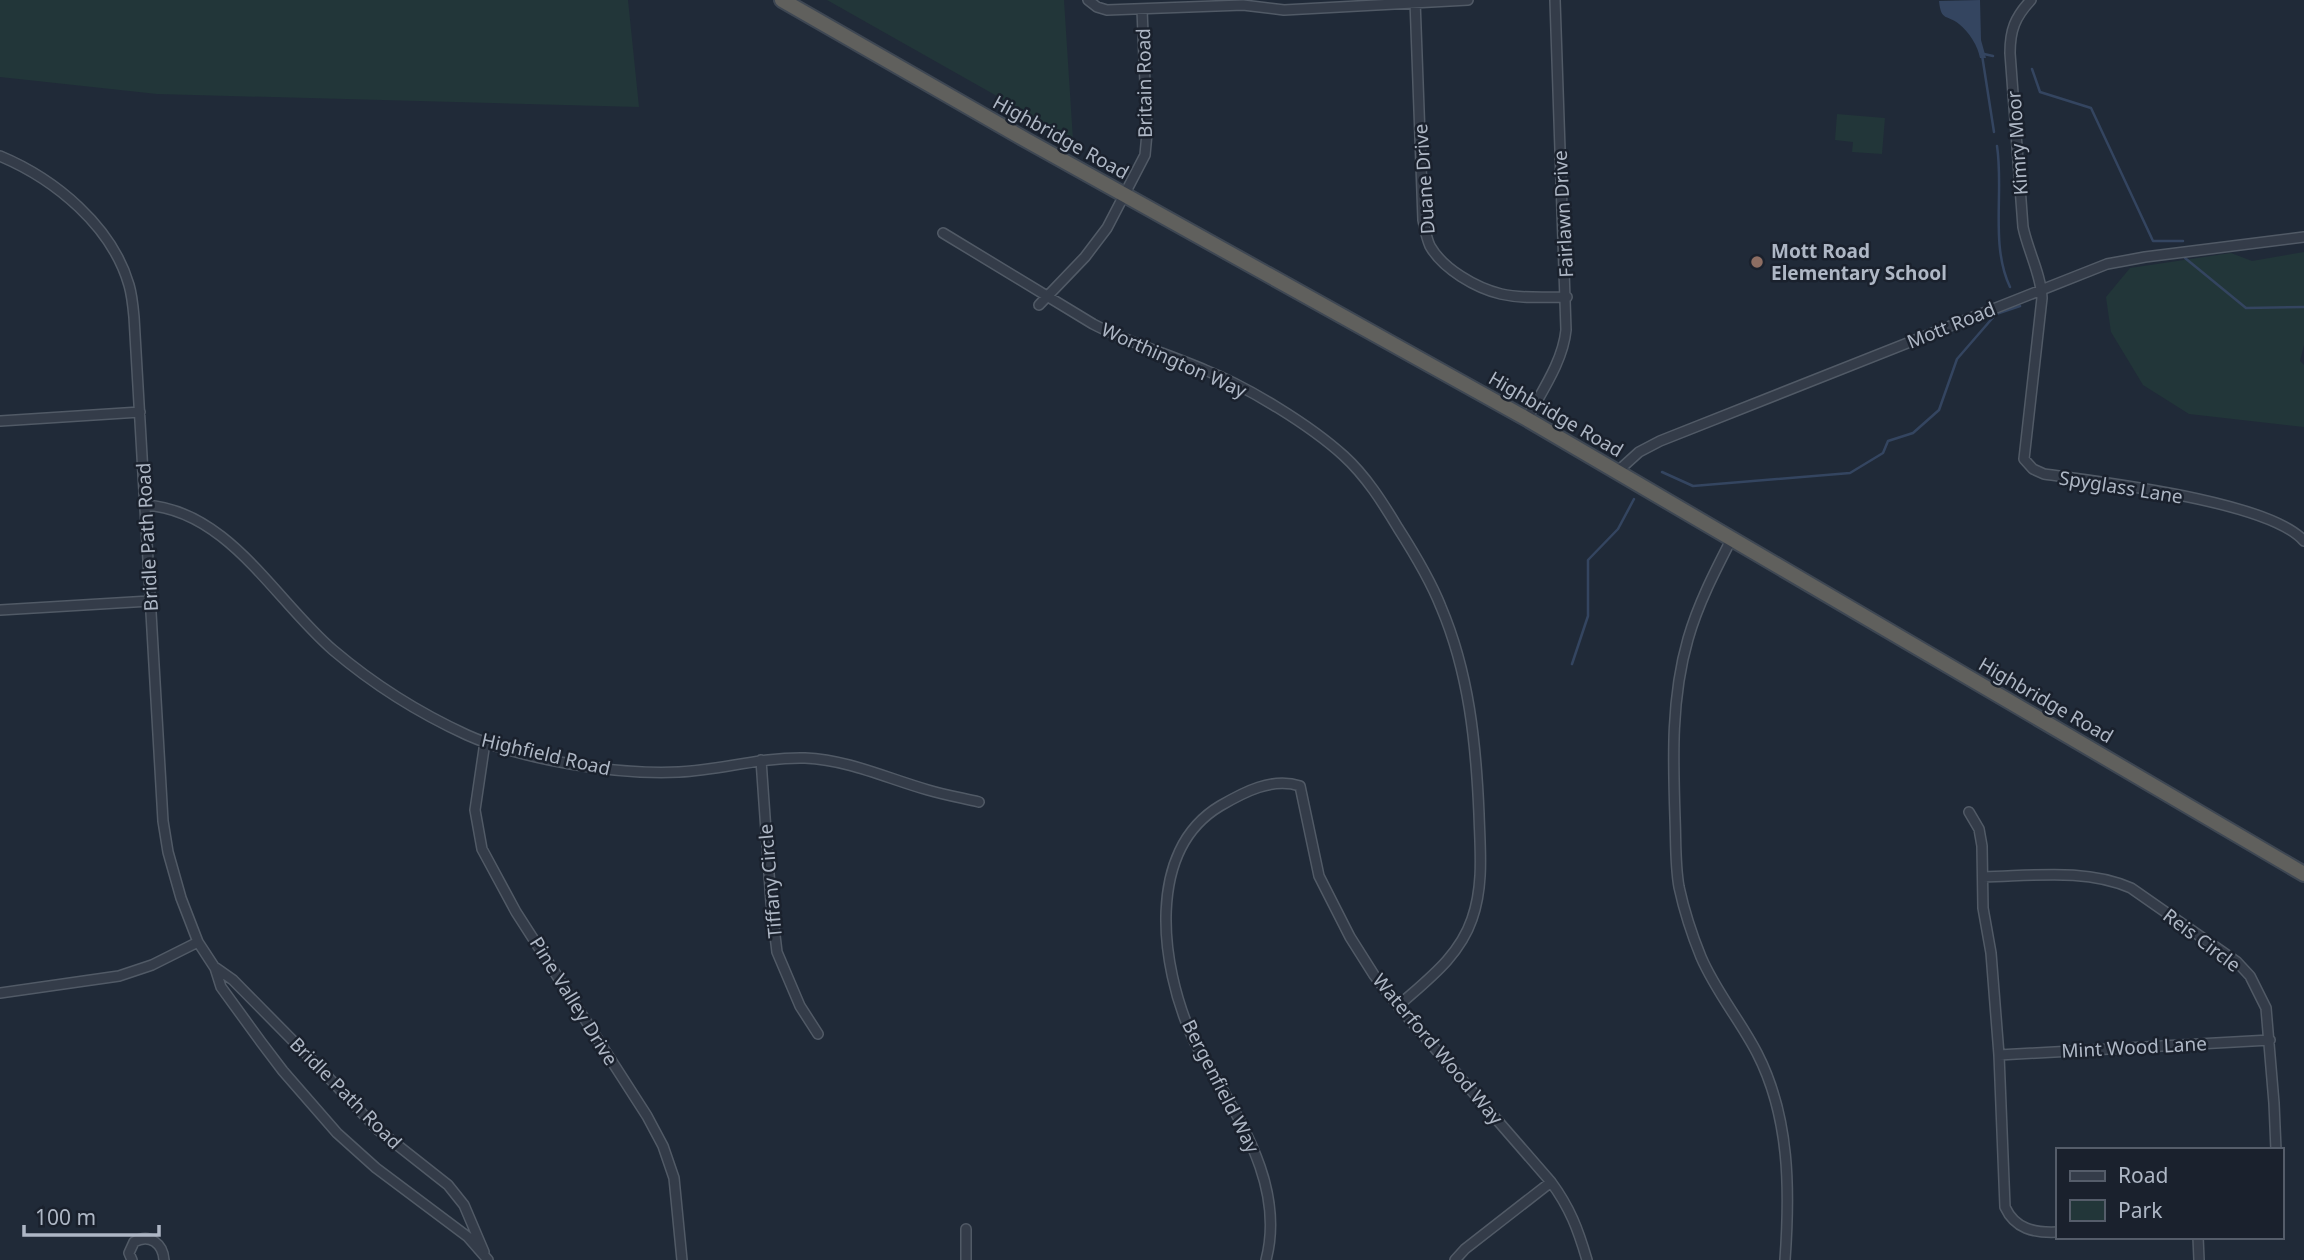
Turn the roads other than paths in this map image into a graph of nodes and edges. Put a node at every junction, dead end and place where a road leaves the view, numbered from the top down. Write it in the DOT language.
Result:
graph roads {
  1 [pos="782,0"];
  2 [pos="1468,0"];
  3 [pos="1555,0"];
  4 [pos="2031,0"];
  5 [pos="1089,1"];
  6 [pos="1415,1"];
  7 [pos="1257,3"];
  8 [pos="1142,9"];
  9 [pos="0,156"];
  10 [pos="1125,195"];
  11 [pos="943,233"];
  12 [pos="2304,237"];
  13 [pos="2042,289"];
  14 [pos="1048,296"];
  15 [pos="1567,297"];
  16 [pos="1039,305"];
  17 [pos="140,412"];
  18 [pos="1527,419"];
  19 [pos="0,421"];
  20 [pos="1618,471"];
  21 [pos="145,505"];
  22 [pos="1731,538"];
  23 [pos="2303,539"];
  24 [pos="150,601"];
  25 [pos="0,610"];
  26 [pos="485,742"];
  27 [pos="761,760"];
  28 [pos="1300,786"];
  29 [pos="979,802"];
  30 [pos="1969,813"];
  31 [pos="2304,873"];
  32 [pos="1983,877"];
  33 [pos="198,942"];
  34 [pos="215,968"];
  35 [pos="0,993"];
  36 [pos="1398,1006"];
  37 [pos="818,1034"];
  38 [pos="2270,1040"];
  39 [pos="1998,1055"];
  40 [pos="2276,1148"];
  41 [pos="1551,1182"];
  42 [pos="966,1229"];
  43 [pos="2056,1232"];
  44 [pos="2198,1239"];
  45 [pos="132,1260"];
  46 [pos="164,1260"];
  47 [pos="488,1260"];
  48 [pos="682,1260"];
  49 [pos="967,1260"];
  50 [pos="1266,1260"];
  51 [pos="1455,1260"];
  52 [pos="1587,1260"];
  53 [pos="1785,1260"];
  54 [pos="2199,1260"];
  1 -- 10 [label="highway, Highbridge Road"];
  2 -- 6 [label="street"];
  3 -- 15 [label="street, Fairlawn Drive"];
  4 -- 13 [label="street, Kimry Moor"];
  5 -- 8 [label="street"];
  6 -- 7 [label="street"];
  6 -- 15 [label="street, Duane Drive"];
  7 -- 8 [label="street"];
  8 -- 10 [label="street, Britain Road"];
  9 -- 17 [label="street, Bridle Path Road"];
  10 -- 14 [label="street"];
  10 -- 18 [label="highway, Highbridge Road"];
  11 -- 14 [label="street, Worthington Way"];
  12 -- 13 [label="street, Mott Road"];
  13 -- 20 [label="street, Mott Road"];
  13 -- 23 [label="street, Spyglass Lane"];
  14 -- 16 [label="street"];
  14 -- 36 [label="street, Worthington Way"];
  15 -- 18 [label="street, Fairlawn Drive"];
  17 -- 19 [label="street"];
  17 -- 21 [label="street, Bridle Path Road"];
  18 -- 20 [label="highway, Highbridge Road"];
  20 -- 22 [label="highway, Highbridge Road"];
  21 -- 24 [label="street, Bridle Path Road"];
  21 -- 26 [label="street, Highfield Road"];
  22 -- 31 [label="highway, Highbridge Road"];
  22 -- 53 [label="street"];
  24 -- 25 [label="street"];
  24 -- 33 [label="street, Bridle Path Road"];
  26 -- 27 [label="street, Highfield Road"];
  26 -- 48 [label="street, Pine Valley Drive"];
  27 -- 29 [label="street, Highfield Road"];
  27 -- 37 [label="street, Tiffany Circle"];
  28 -- 36 [label="street, Waterford Wood Way"];
  28 -- 50 [label="street, Bergenfield Way"];
  30 -- 32 [label="street"];
  32 -- 38 [label="street, Reis Circle"];
  32 -- 39 [label="street"];
  33 -- 34 [label="street, Bridle Path Road"];
  33 -- 35 [label="street"];
  34 -- 47 [label="street, Bridle Path Road"];
  34 -- 47 [label="street, Bridle Path Road"];
  36 -- 41 [label="street, Waterford Wood Way"];
  38 -- 39 [label="street, Mint Wood Lane"];
  38 -- 40 [label="street, Reis Circle"];
  39 -- 43 [label="street"];
  41 -- 51 [label="street"];
  41 -- 52 [label="street, Waterford Wood Way"];
  42 -- 49 [label="street"];
  44 -- 54 [label="street"];
  45 -- 46 [label="street"];
}
